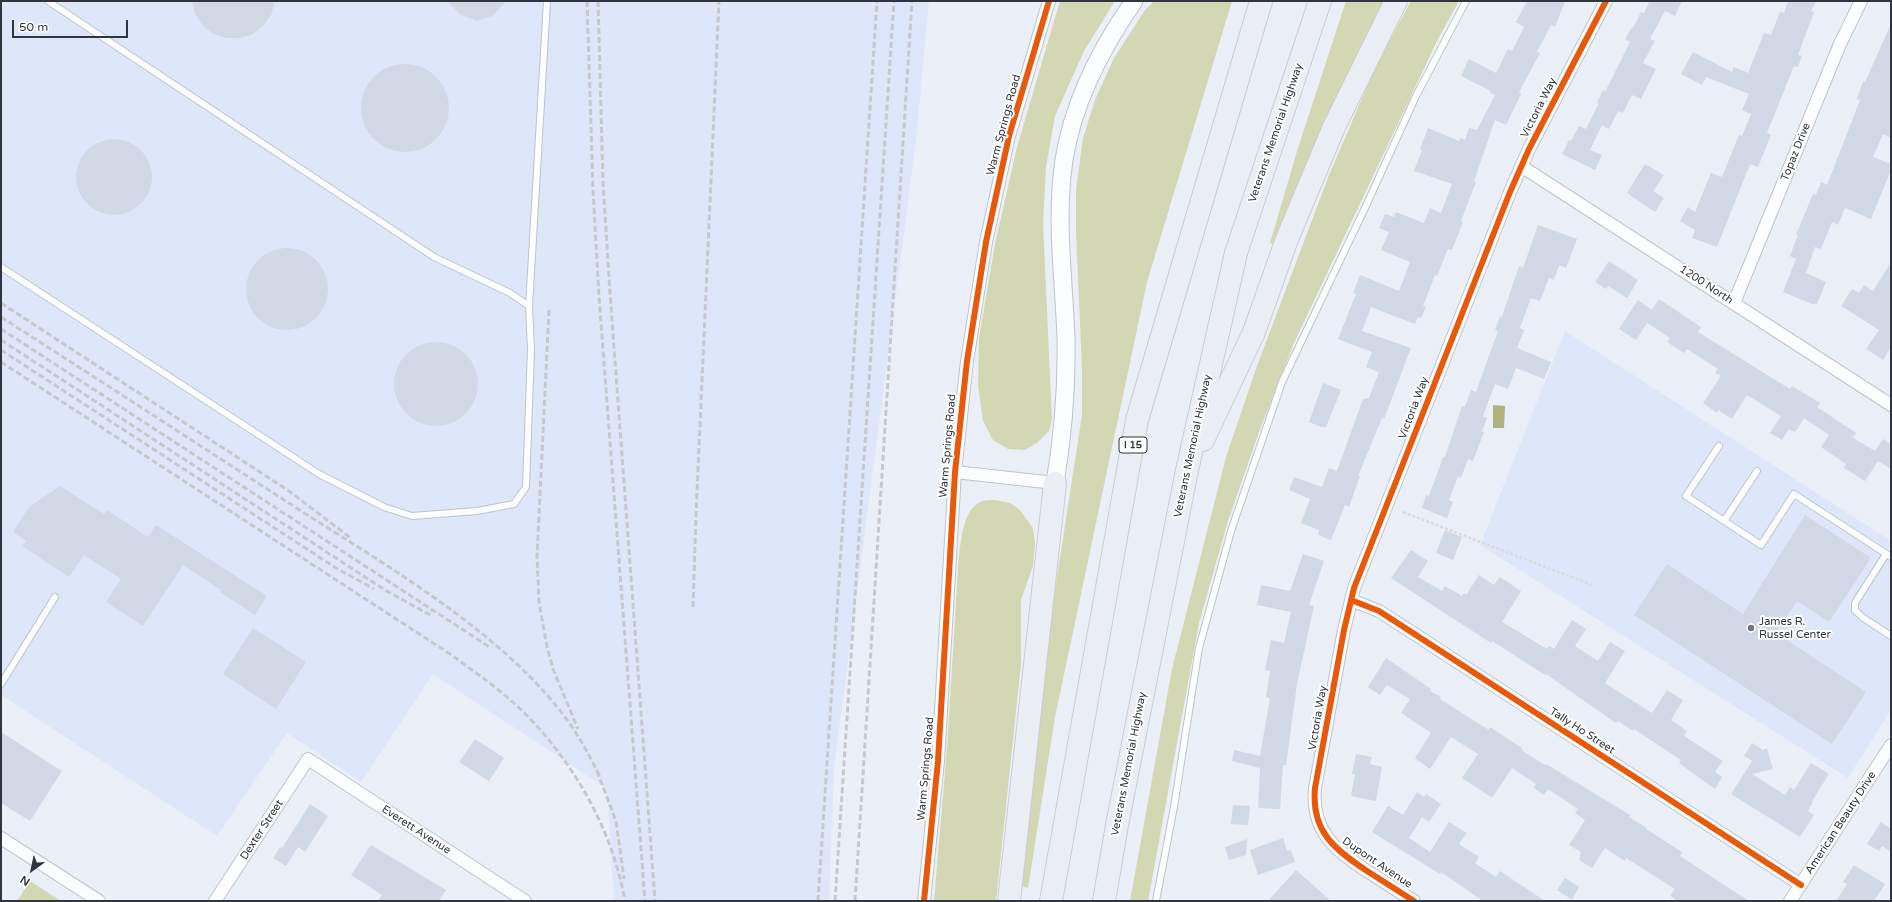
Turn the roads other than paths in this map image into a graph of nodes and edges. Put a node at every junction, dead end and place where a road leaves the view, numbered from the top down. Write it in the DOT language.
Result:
graph roads {
  1 [pos="48,1"];
  2 [pos="547,1"];
  3 [pos="1049,1"];
  4 [pos="1134,1"];
  5 [pos="1262,1"];
  6 [pos="1320,1"];
  7 [pos="1396,1"];
  8 [pos="1466,1"];
  9 [pos="1606,1"];
  10 [pos="1860,1"];
  11 [pos="1521,166"];
  12 [pos="1,267"];
  13 [pos="1734,304"];
  14 [pos="529,306"];
  15 [pos="1891,405"];
  16 [pos="1719,446"];
  17 [pos="1757,471"];
  18 [pos="955,472"];
  19 [pos="1186,475"];
  20 [pos="1055,483"];
  21 [pos="1724,520"];
  22 [pos="1889,555"];
  23 [pos="55,597"];
  24 [pos="1350,600"];
  25 [pos="1891,636"];
  26 [pos="1,684"];
  27 [pos="1891,745"];
  28 [pos="308,759"];
  29 [pos="1,838"];
  30 [pos="1329,841"];
  31 [pos="1800,885"];
  32 [pos="98,901"];
  33 [pos="216,901"];
  34 [pos="525,901"];
  35 [pos="924,901"];
  36 [pos="1009,901"];
  37 [pos="1051,901"];
  38 [pos="1104,901"];
  39 [pos="1156,901"];
  40 [pos="1414,901"];
  41 [pos="1790,901"];
  1 -- 14 [label="lane"];
  2 -- 14 [label="lane"];
  3 -- 18 [label="street, Warm Springs Road"];
  4 -- 20 [label="main road"];
  5 -- 37 [label="highway, I 15"];
  6 -- 19 [label="highway, Veterans Memorial Highway"];
  7 -- 19 [label="highway"];
  8 -- 39 [label="lane"];
  9 -- 11 [label="street, Victoria Way"];
  10 -- 13 [label="street, Topaz Drive"];
  11 -- 13 [label="street, 1200 North"];
  11 -- 24 [label="street, Victoria Way"];
  12 -- 14 [label="lane"];
  13 -- 15 [label="street, 1200 North"];
  16 -- 21 [label="lane"];
  17 -- 21 [label="lane"];
  18 -- 20 [label="street"];
  18 -- 35 [label="street, Warm Springs Road"];
  19 -- 38 [label="highway, Veterans Memorial Highway"];
  20 -- 36 [label="highway"];
  21 -- 22 [label="lane"];
  22 -- 25 [label="lane"];
  23 -- 26 [label="lane"];
  24 -- 30 [label="street, Victoria Way"];
  24 -- 31 [label="street, Tally Ho Street"];
  27 -- 31 [label="street, American Beauty Drive"];
  28 -- 33 [label="street, Dexter Street"];
  28 -- 34 [label="street, Everett Avenue"];
  29 -- 32 [label="street"];
  30 -- 40 [label="street, Dupont Avenue"];
  31 -- 41 [label="street, American Beauty Drive"];
}
